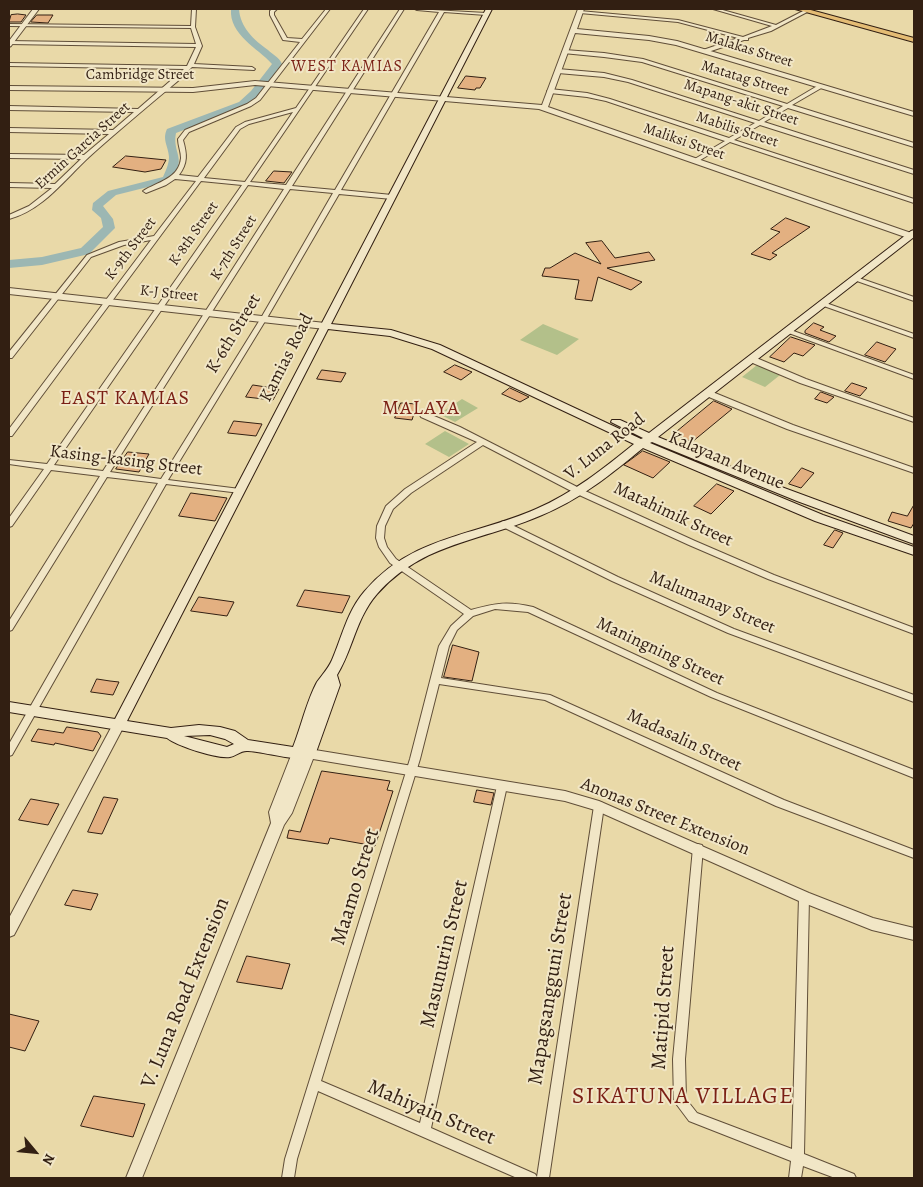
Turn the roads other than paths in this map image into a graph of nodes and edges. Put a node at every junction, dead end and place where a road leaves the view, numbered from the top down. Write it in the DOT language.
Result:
graph roads {
  1 [pos="36,9"];
  2 [pos="194,9"];
  3 [pos="275,9"];
  4 [pos="328,9"];
  5 [pos="366,9"];
  6 [pos="402,9"];
  7 [pos="417,9"];
  8 [pos="715,9"];
  9 [pos="807,9"];
  10 [pos="581,10"];
  11 [pos="442,11"];
  12 [pos="488,11"];
  13 [pos="9,24"];
  14 [pos="24,25"];
  15 [pos="776,26"];
  16 [pos="193,27"];
  17 [pos="573,31"];
  18 [pos="914,36"];
  19 [pos="746,39"];
  20 [pos="914,40"];
  21 [pos="304,41"];
  22 [pos="9,43"];
  23 [pos="199,46"];
  24 [pos="705,51"];
  25 [pos="565,52"];
  26 [pos="9,64"];
  27 [pos="190,66"];
  28 [pos="252,68"];
  29 [pos="558,71"];
  30 [pos="269,84"];
  31 [pos="821,86"];
  32 [pos="9,88"];
  33 [pos="313,88"];
  34 [pos="164,90"];
  35 [pos="351,91"];
  36 [pos="550,91"];
  37 [pos="392,94"];
  38 [pos="442,99"];
  39 [pos="789,105"];
  40 [pos="9,108"];
  41 [pos="544,108"];
  42 [pos="296,110"];
  43 [pos="140,111"];
  44 [pos="914,114"];
  45 [pos="760,122"];
  46 [pos="9,130"];
  47 [pos="114,132"];
  48 [pos="729,140"];
  49 [pos="914,145"];
  50 [pos="9,156"];
  51 [pos="86,157"];
  52 [pos="695,160"];
  53 [pos="914,172"];
  54 [pos="176,177"];
  55 [pos="200,180"];
  56 [pos="244,184"];
  57 [pos="9,185"];
  58 [pos="56,186"];
  59 [pos="289,188"];
  60 [pos="146,191"];
  61 [pos="337,192"];
  62 [pos="392,197"];
  63 [pos="914,201"];
  64 [pos="9,217"];
  65 [pos="913,234"];
  66 [pos="156,238"];
  67 [pos="856,279"];
  68 [pos="9,291"];
  69 [pos="57,296"];
  70 [pos="914,299"];
  71 [pos="109,301"];
  72 [pos="823,304"];
  73 [pos="159,306"];
  74 [pos="210,312"];
  75 [pos="264,318"];
  76 [pos="325,326"];
  77 [pos="788,331"];
  78 [pos="914,336"];
  79 [pos="9,356"];
  80 [pos="751,359"];
  81 [pos="914,377"];
  82 [pos="707,393"];
  83 [pos="424,415"];
  84 [pos="914,420"];
  85 [pos="9,434"];
  86 [pos="645,440"];
  87 [pos="483,442"];
  88 [pos="9,462"];
  89 [pos="48,467"];
  90 [pos="914,471"];
  91 [pos="105,474"];
  92 [pos="163,482"];
  93 [pos="240,491"];
  94 [pos="580,492"];
  95 [pos="9,524"];
  96 [pos="504,524"];
  97 [pos="914,540"];
  98 [pos="914,552"];
  99 [pos="400,566"];
  100 [pos="470,614"];
  101 [pos="9,628"];
  102 [pos="914,631"];
  103 [pos="434,680"];
  104 [pos="914,699"];
  105 [pos="9,707"];
  106 [pos="31,710"];
  107 [pos="119,724"];
  108 [pos="9,752"];
  109 [pos="303,754"];
  110 [pos="411,771"];
  111 [pos="914,774"];
  112 [pos="502,786"];
  113 [pos="599,806"];
  114 [pos="698,848"];
  115 [pos="914,854"];
  116 [pos="804,897"];
  117 [pos="9,931"];
  118 [pos="914,934"];
  119 [pos="315,1084"];
  120 [pos="424,1132"];
  121 [pos="798,1158"];
  122 [pos="134,1178"];
  123 [pos="288,1178"];
  124 [pos="531,1178"];
  125 [pos="543,1178"];
  126 [pos="795,1178"];
  127 [pos="850,1178"];
  1 -- 14 [label="street"];
  2 -- 16 [label="street"];
  3 -- 21 [label="street"];
  4 -- 21 [label="street"];
  5 -- 33 [label="street, K-8th Street"];
  6 -- 35 [label="street, K-7th Street"];
  7 -- 11 [label="street"];
  8 -- 15 [label="street"];
  9 -- 15 [label="street"];
  9 -- 18 [label="main road"];
  9 -- 20 [label="main road"];
  10 -- 17 [label="street"];
  10 -- 19 [label="street"];
  11 -- 12 [label="street"];
  11 -- 37 [label="street, K-6th Street"];
  12 -- 38 [label="main road, Kamias Road"];
  13 -- 14 [label="street"];
  14 -- 16 [label="street"];
  14 -- 22 [label="street"];
  15 -- 19 [label="street"];
  16 -- 23 [label="street"];
  17 -- 24 [label="street, Malakas Street"];
  17 -- 25 [label="street"];
  19 -- 24 [label="street"];
  21 -- 30 [label="street"];
  22 -- 23 [label="street"];
  23 -- 27 [label="street, Ermin Garcia Street"];
  24 -- 31 [label="street, Malakas Street"];
  25 -- 29 [label="street"];
  25 -- 39 [label="street, Matatag Street"];
  26 -- 27 [label="street"];
  27 -- 28 [label="street"];
  27 -- 34 [label="street, Ermin Garcia Street"];
  29 -- 36 [label="street"];
  29 -- 45 [label="street, Mapang-akit Street"];
  30 -- 33 [label="street, Cambridge Street"];
  30 -- 34 [label="street, Cambridge Street"];
  30 -- 54 [label="street"];
  31 -- 39 [label="street"];
  31 -- 44 [label="street, Malakas Street"];
  32 -- 34 [label="street, Cambridge Street"];
  33 -- 35 [label="street, Cambridge Street"];
  33 -- 42 [label="street, K-8th Street"];
  34 -- 43 [label="street, Ermin Garcia Street"];
  35 -- 37 [label="street, Maliksi Street"];
  35 -- 59 [label="street, K-7th Street"];
  36 -- 41 [label="street"];
  36 -- 48 [label="street, Mabilis Street"];
  37 -- 38 [label="street, Maliksi Street"];
  37 -- 61 [label="street, K-6th Street"];
  38 -- 41 [label="street, Maliksi Street"];
  38 -- 62 [label="main road, Kamias Road"];
  39 -- 45 [label="street"];
  39 -- 49 [label="street, Matatag Street"];
  40 -- 43 [label="street"];
  41 -- 52 [label="street, Maliksi Street"];
  42 -- 55 [label="street, K-9th Street"];
  42 -- 56 [label="street, K-8th Street"];
  43 -- 47 [label="street, Ermin Garcia Street"];
  45 -- 48 [label="street"];
  45 -- 53 [label="street, Mapang-akit Street"];
  46 -- 47 [label="street"];
  47 -- 51 [label="street, Ermin Garcia Street"];
  48 -- 52 [label="street"];
  48 -- 63 [label="street, Mabilis Street"];
  50 -- 51 [label="street"];
  51 -- 58 [label="street, Ermin Garcia Street"];
  52 -- 65 [label="street, Maliksi Street"];
  54 -- 55 [label="street"];
  54 -- 60 [label="street, K-9th Street"];
  55 -- 56 [label="street"];
  55 -- 66 [label="street, K-9th Street"];
  56 -- 59 [label="street"];
  56 -- 73 [label="street, K-8th Street"];
  57 -- 58 [label="street"];
  58 -- 64 [label="street, Ermin Garcia Street"];
  59 -- 61 [label="street"];
  59 -- 74 [label="street, K-7th Street"];
  61 -- 62 [label="street"];
  61 -- 75 [label="street, K-6th Street"];
  62 -- 76 [label="main road, Kamias Road"];
  65 -- 67 [label="main road, V. Luna Road"];
  66 -- 69 [label="street"];
  66 -- 71 [label="street, K-9th Street"];
  67 -- 70 [label="street"];
  67 -- 72 [label="main road, V. Luna Road"];
  68 -- 69 [label="street, K-J Street"];
  69 -- 71 [label="street, K-J Street"];
  69 -- 79 [label="street"];
  71 -- 73 [label="street, K-J Street"];
  71 -- 85 [label="street, K-9th Street"];
  72 -- 77 [label="main road, V. Luna Road"];
  72 -- 78 [label="street"];
  73 -- 74 [label="street, K-J Street"];
  73 -- 89 [label="street, K-8th Street"];
  74 -- 75 [label="street, K-J Street"];
  74 -- 91 [label="street, K-7th Street"];
  75 -- 76 [label="street, K-J Street"];
  75 -- 92 [label="street, K-6th Street"];
  76 -- 86 [label="main road, Kalayaan Avenue"];
  76 -- 93 [label="main road, Kamias Road"];
  77 -- 80 [label="main road, V. Luna Road"];
  77 -- 81 [label="street"];
  80 -- 82 [label="main road, V. Luna Road"];
  80 -- 84 [label="street"];
  82 -- 86 [label="main road, V. Luna Road"];
  82 -- 90 [label="street"];
  83 -- 87 [label="street, Matahimik Street"];
  86 -- 94 [label="main road, V. Luna Road"];
  86 -- 97 [label="main road, Kalayaan Avenue"];
  86 -- 98 [label="main road, Kalayaan Avenue"];
  87 -- 94 [label="street, Matahimik Street"];
  87 -- 99 [label="street"];
  88 -- 89 [label="street, Kasing-kasing Street"];
  89 -- 91 [label="street, Kasing-kasing Street"];
  89 -- 95 [label="street, K-8th Street"];
  91 -- 92 [label="street, Kasing-kasing Street"];
  91 -- 101 [label="street, K-7th Street"];
  92 -- 93 [label="street, Kasing-kasing Street"];
  92 -- 106 [label="street, K-6th Street"];
  93 -- 107 [label="main road, Kamias Road"];
  94 -- 96 [label="main road, V. Luna Road"];
  94 -- 102 [label="street, Matahimik Street"];
  96 -- 99 [label="main road, V. Luna Road"];
  96 -- 104 [label="street, Malumanay Street"];
  99 -- 100 [label="street"];
  99 -- 109 [label="main road, V. Luna Road"];
  100 -- 103 [label="street, Maamo Street"];
  100 -- 111 [label="street, Maningning Street"];
  103 -- 110 [label="street, Maamo Street"];
  103 -- 115 [label="street, Madasalin Street"];
  105 -- 106 [label="main road, Anonas Street Extension"];
  106 -- 107 [label="main road, Anonas Street Extension"];
  106 -- 108 [label="street, K-6th Street"];
  107 -- 109 [label="main road, Anonas Street Extension"];
  107 -- 117 [label="street"];
  109 -- 110 [label="street, Anonas Street Extension"];
  109 -- 122 [label="street, V. Luna Road Extension"];
  110 -- 112 [label="street, Anonas Street Extension"];
  110 -- 119 [label="street, Maamo Street"];
  112 -- 113 [label="street, Anonas Street Extension"];
  112 -- 120 [label="street, Masunurin Street"];
  113 -- 114 [label="street, Anonas Street Extension"];
  113 -- 125 [label="street, Mapagsangguni Street"];
  114 -- 116 [label="street, Anonas Street Extension"];
  114 -- 121 [label="street, Matipid Street"];
  116 -- 118 [label="street, Anonas Street Extension"];
  116 -- 121 [label="street"];
  119 -- 120 [label="street, Mahiyain Street"];
  119 -- 123 [label="street, Maamo Street"];
  120 -- 124 [label="street, Mahiyain Street"];
  121 -- 126 [label="street"];
  121 -- 127 [label="street, Matipid Street"];
}
